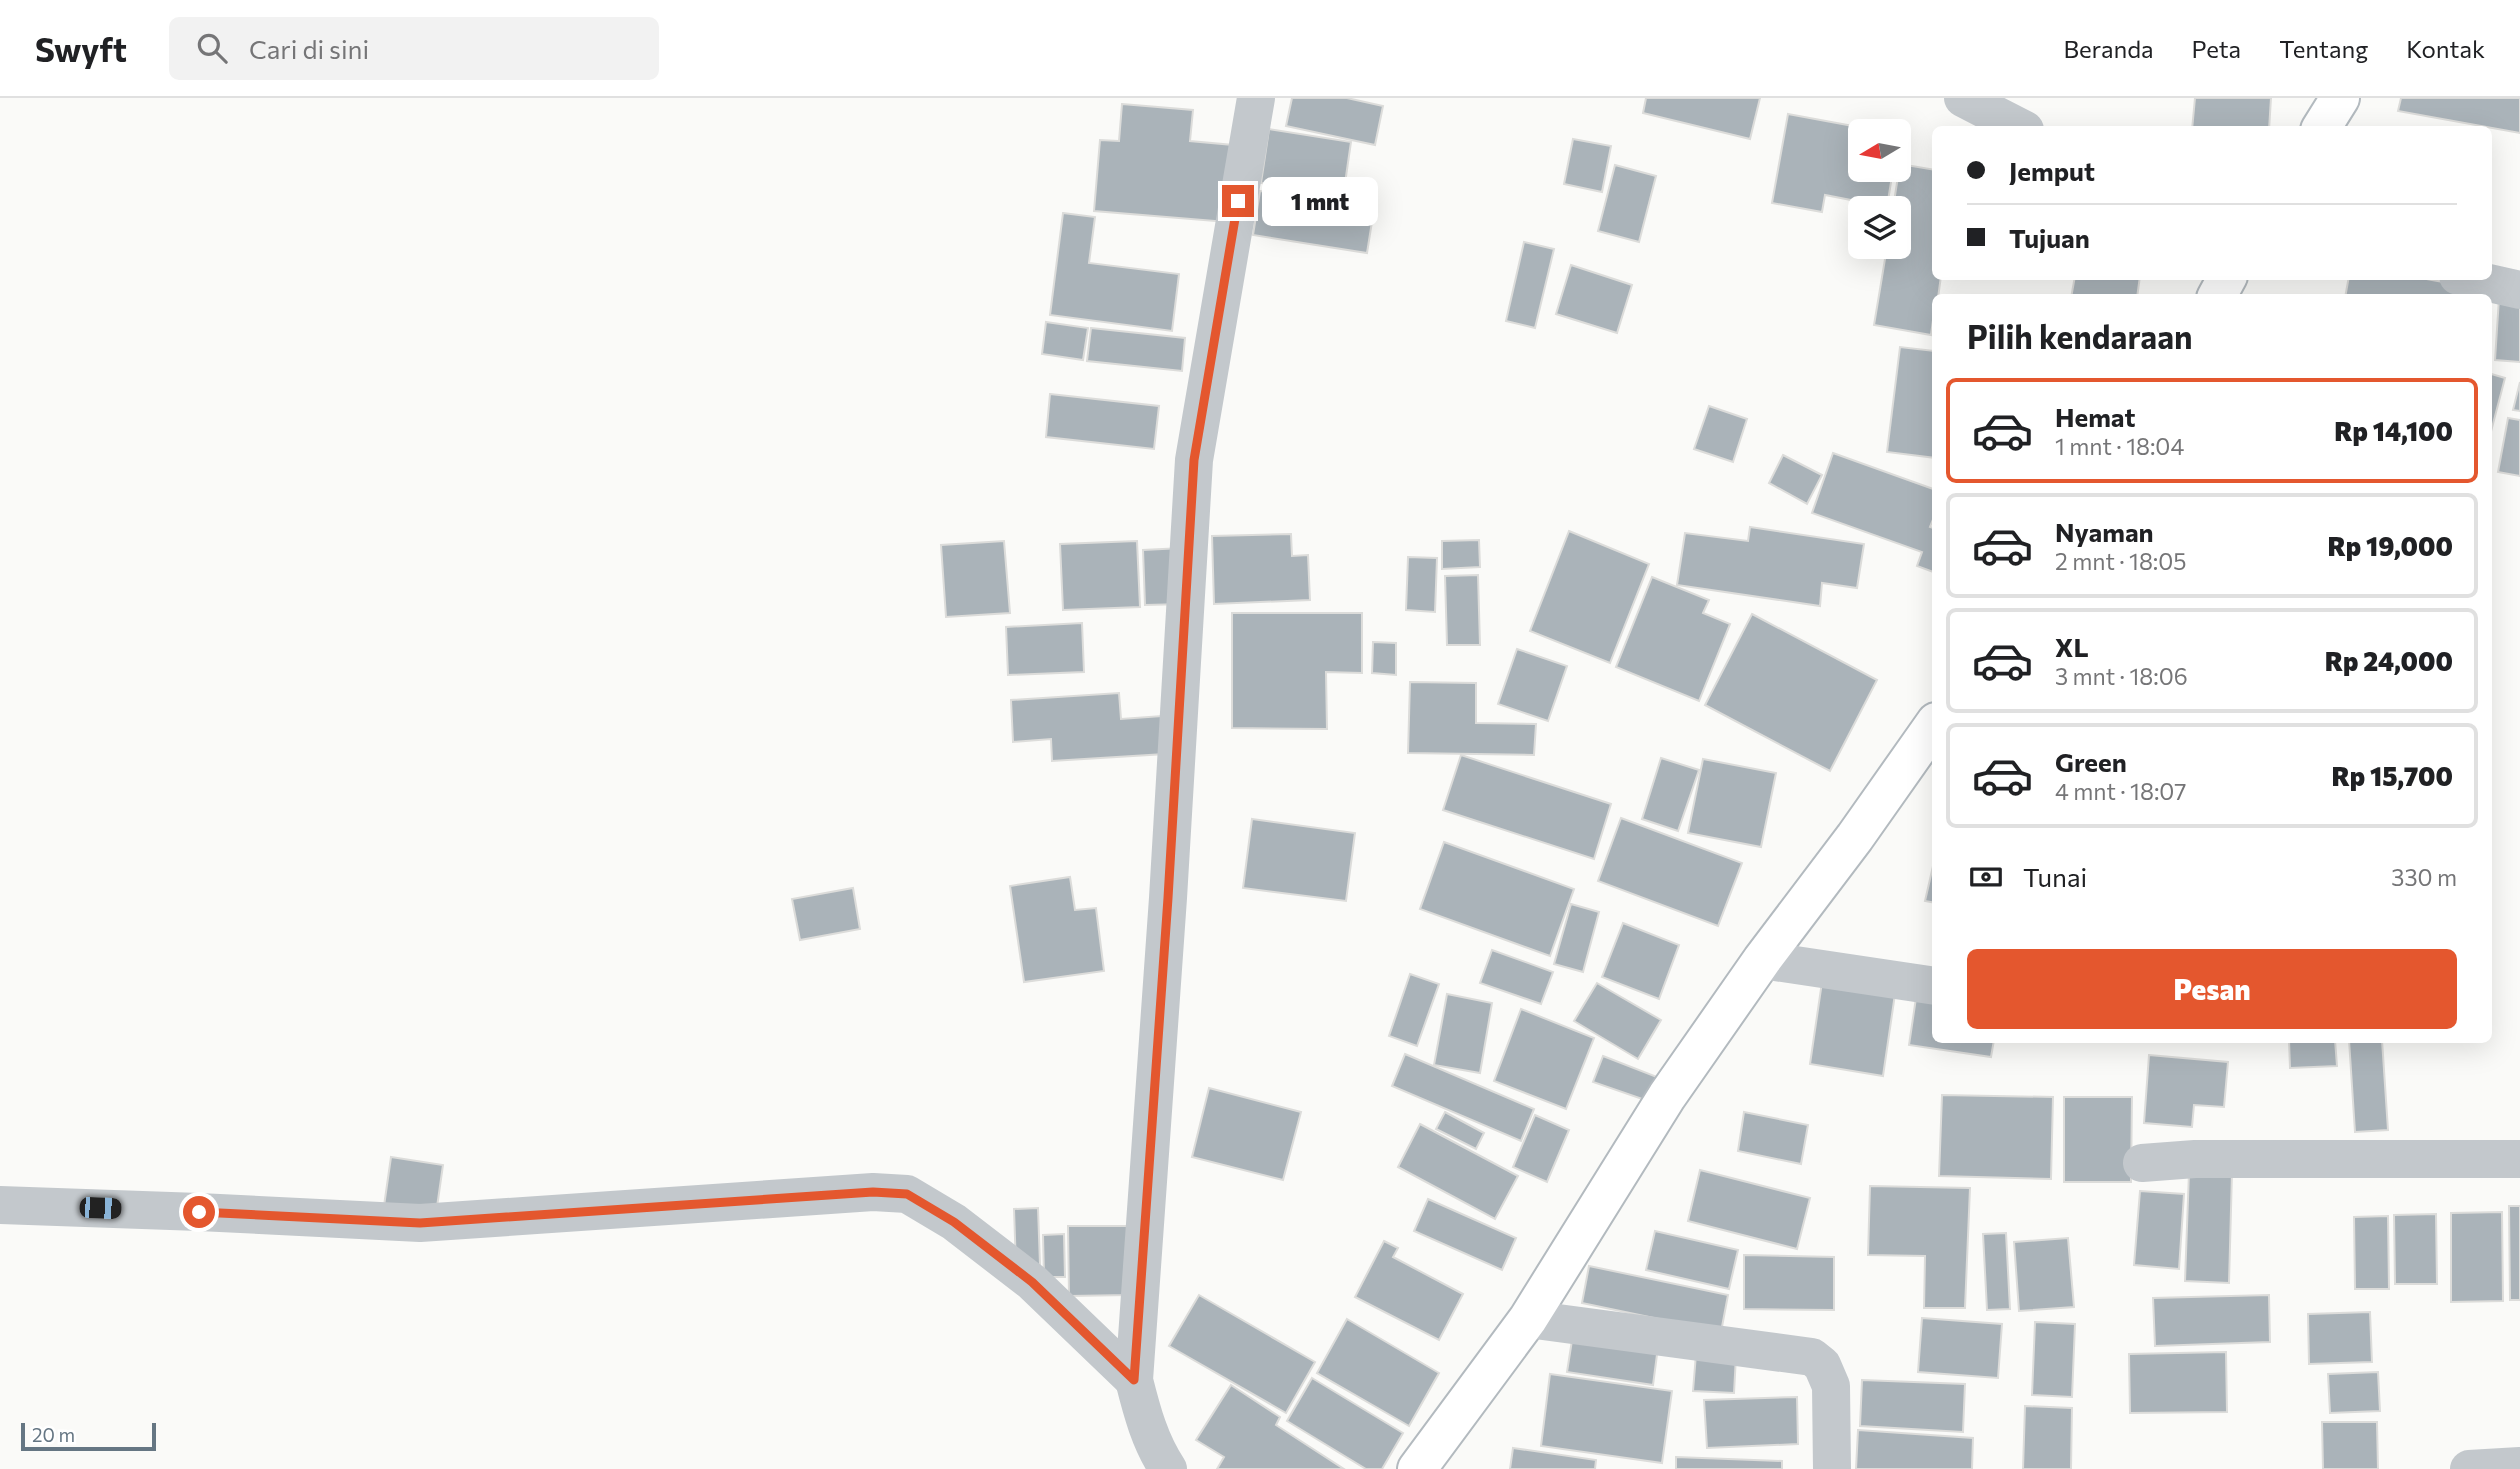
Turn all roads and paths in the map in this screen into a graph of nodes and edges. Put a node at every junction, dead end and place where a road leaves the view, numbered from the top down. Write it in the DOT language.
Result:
graph roads {
  1 [pos="1256,98"];
  2 [pos="1963,98"];
  3 [pos="2340,98"];
  4 [pos="2017,126"];
  5 [pos="2322,126"];
  6 [pos="2476,280"];
  7 [pos="2520,290"];
  8 [pos="1932,728"];
  9 [pos="1762,960"];
  10 [pos="1932,985"];
  11 [pos="2520,1159"];
  12 [pos="2142,1163"];
  13 [pos="0,1205"];
  14 [pos="1528,1319"];
  15 [pos="1134,1380"];
  16 [pos="2520,1465"];
  17 [pos="1168,1469"];
  18 [pos="1417,1469"];
  19 [pos="1832,1469"];
  20 [pos="2469,1469"];
  1 -- 15 [label="street"];
  2 -- 4 [label="street"];
  3 -- 5 [label="street"];
  6 -- 7 [label="street"];
  8 -- 9 [label="street"];
  9 -- 10 [label="street"];
  9 -- 14 [label="street"];
  11 -- 12 [label="street"];
  13 -- 15 [label="street"];
  14 -- 18 [label="street"];
  14 -- 19 [label="street"];
  15 -- 17 [label="street"];
  16 -- 20 [label="street"];
}
